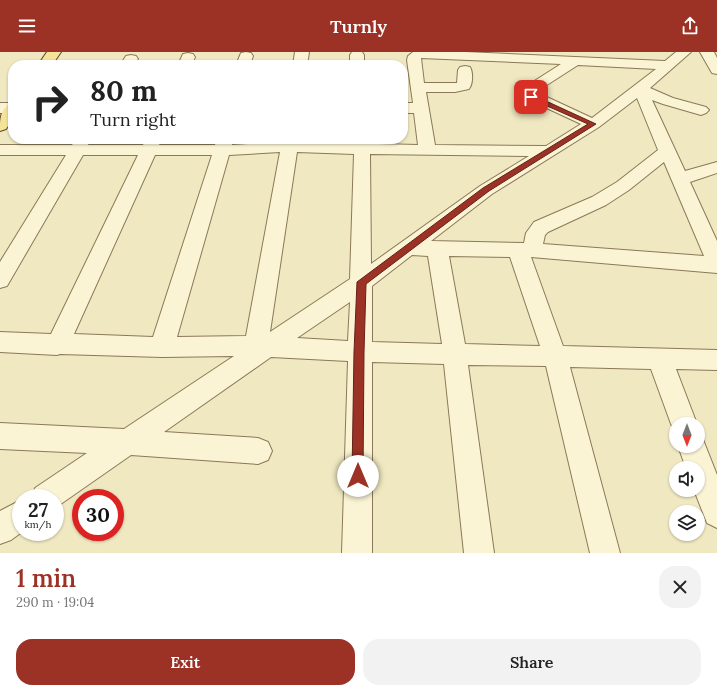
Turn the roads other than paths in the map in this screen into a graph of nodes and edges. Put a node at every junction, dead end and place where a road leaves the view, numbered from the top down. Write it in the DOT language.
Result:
graph roads {
  1 [pos="54,52"];
  2 [pos="676,58"];
  3 [pos="48,60"];
  4 [pos="574,61"];
  5 [pos="465,70"];
  6 [pos="418,87"];
  7 [pos="640,89"];
  8 [pos="408,108"];
  9 [pos="421,108"];
  10 [pos="701,110"];
  11 [pos="8,115"];
  12 [pos="593,124"];
  13 [pos="0,126"];
  14 [pos="81,144"];
  15 [pos="152,144"];
  16 [pos="224,144"];
  17 [pos="290,144"];
  18 [pos="300,144"];
  19 [pos="427,149"];
  20 [pos="0,150"];
  21 [pos="362,150"];
  22 [pos="668,150"];
  23 [pos="551,151"];
  24 [pos="717,167"];
  25 [pos="680,178"];
  26 [pos="408,248"];
  27 [pos="437,248"];
  28 [pos="525,250"];
  29 [pos="717,264"];
  30 [pos="0,280"];
  31 [pos="362,282"];
  32 [pos="0,342"];
  33 [pos="57,345"];
  34 [pos="262,346"];
  35 [pos="162,347"];
  36 [pos="359,352"];
  37 [pos="455,354"];
  38 [pos="554,356"];
  39 [pos="660,359"];
  40 [pos="717,360"];
  41 [pos="681,417"];
  42 [pos="0,436"];
  43 [pos="126,442"];
  44 [pos="258,451"];
  45 [pos="695,453"];
  46 [pos="58,489"];
  47 [pos="717,513"];
  48 [pos="12,520"];
  49 [pos="0,529"];
  50 [pos="357,553"];
  51 [pos="479,553"];
  52 [pos="605,553"];
  1 -- 3 [label="main road"];
  2 -- 4 [label="street"];
  2 -- 7 [label="street"];
  4 -- 6 [label="street"];
  4 -- 12 [label="street"];
  5 -- 6 [label="street"];
  6 -- 9 [label="street"];
  7 -- 10 [label="street"];
  7 -- 12 [label="street"];
  7 -- 22 [label="street"];
  8 -- 9 [label="street"];
  9 -- 19 [label="street"];
  11 -- 13 [label="main road"];
  12 -- 23 [label="street"];
  14 -- 15 [label="street"];
  14 -- 20 [label="street"];
  14 -- 30 [label="street"];
  15 -- 16 [label="street"];
  15 -- 33 [label="street"];
  16 -- 35 [label="street"];
  17 -- 34 [label="street"];
  18 -- 21 [label="street"];
  19 -- 21 [label="street"];
  19 -- 23 [label="street"];
  21 -- 31 [label="street"];
  22 -- 25 [label="street"];
  22 -- 28 [label="street"];
  23 -- 26 [label="street"];
  24 -- 25 [label="street"];
  25 -- 29 [label="street"];
  26 -- 27 [label="street"];
  26 -- 31 [label="street"];
  27 -- 28 [label="street"];
  27 -- 37 [label="street"];
  28 -- 29 [label="street"];
  28 -- 38 [label="street"];
  31 -- 34 [label="street"];
  31 -- 36 [label="street"];
  32 -- 33 [label="street"];
  33 -- 35 [label="street"];
  34 -- 35 [label="street"];
  34 -- 36 [label="street"];
  34 -- 43 [label="street"];
  36 -- 37 [label="street"];
  36 -- 50 [label="street"];
  37 -- 38 [label="street"];
  37 -- 51 [label="street"];
  38 -- 39 [label="street"];
  38 -- 52 [label="street"];
  39 -- 40 [label="street"];
  39 -- 41 [label="street"];
  42 -- 43 [label="street"];
  43 -- 44 [label="street"];
  43 -- 46 [label="street"];
  45 -- 47 [label="street"];
  48 -- 49 [label="street"];
}
